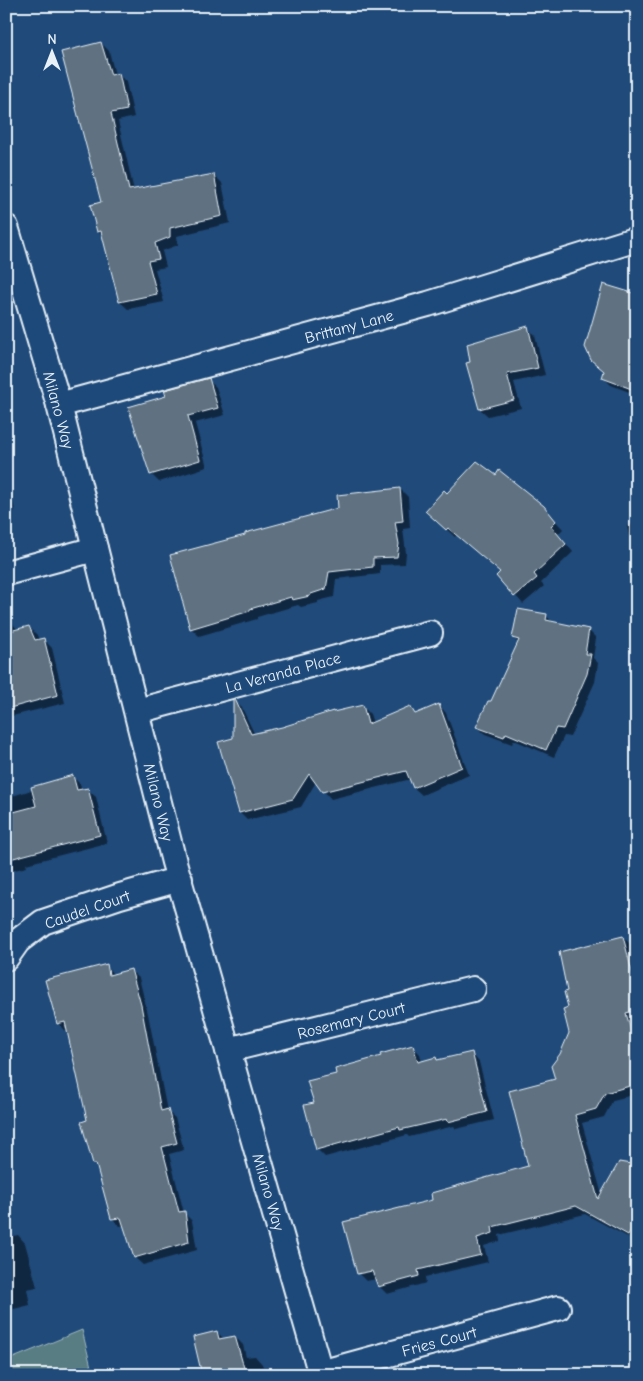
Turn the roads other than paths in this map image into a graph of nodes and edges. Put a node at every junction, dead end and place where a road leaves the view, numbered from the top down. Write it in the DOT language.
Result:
graph roads {
  1 [pos="6,227"];
  2 [pos="637,240"];
  3 [pos="58,405"];
  4 [pos="95,549"];
  5 [pos="6,573"];
  6 [pos="430,634"];
  7 [pos="137,711"];
  8 [pos="180,879"];
  9 [pos="6,958"];
  10 [pos="473,989"];
  11 [pos="228,1050"];
  12 [pos="558,1308"];
  13 [pos="320,1374"];
  1 -- 3 [label="street, Milano Way"];
  2 -- 3 [label="street, Brittany Lane"];
  3 -- 4 [label="street, Milano Way"];
  4 -- 5 [label="street"];
  4 -- 7 [label="street, Milano Way"];
  6 -- 7 [label="street, La Veranda Place"];
  7 -- 8 [label="street, Milano Way"];
  8 -- 9 [label="street, Caudel Court"];
  8 -- 11 [label="street, Milano Way"];
  10 -- 11 [label="street, Rosemary Court"];
  11 -- 13 [label="street, Milano Way"];
  12 -- 13 [label="street, Fries Court"];
}
